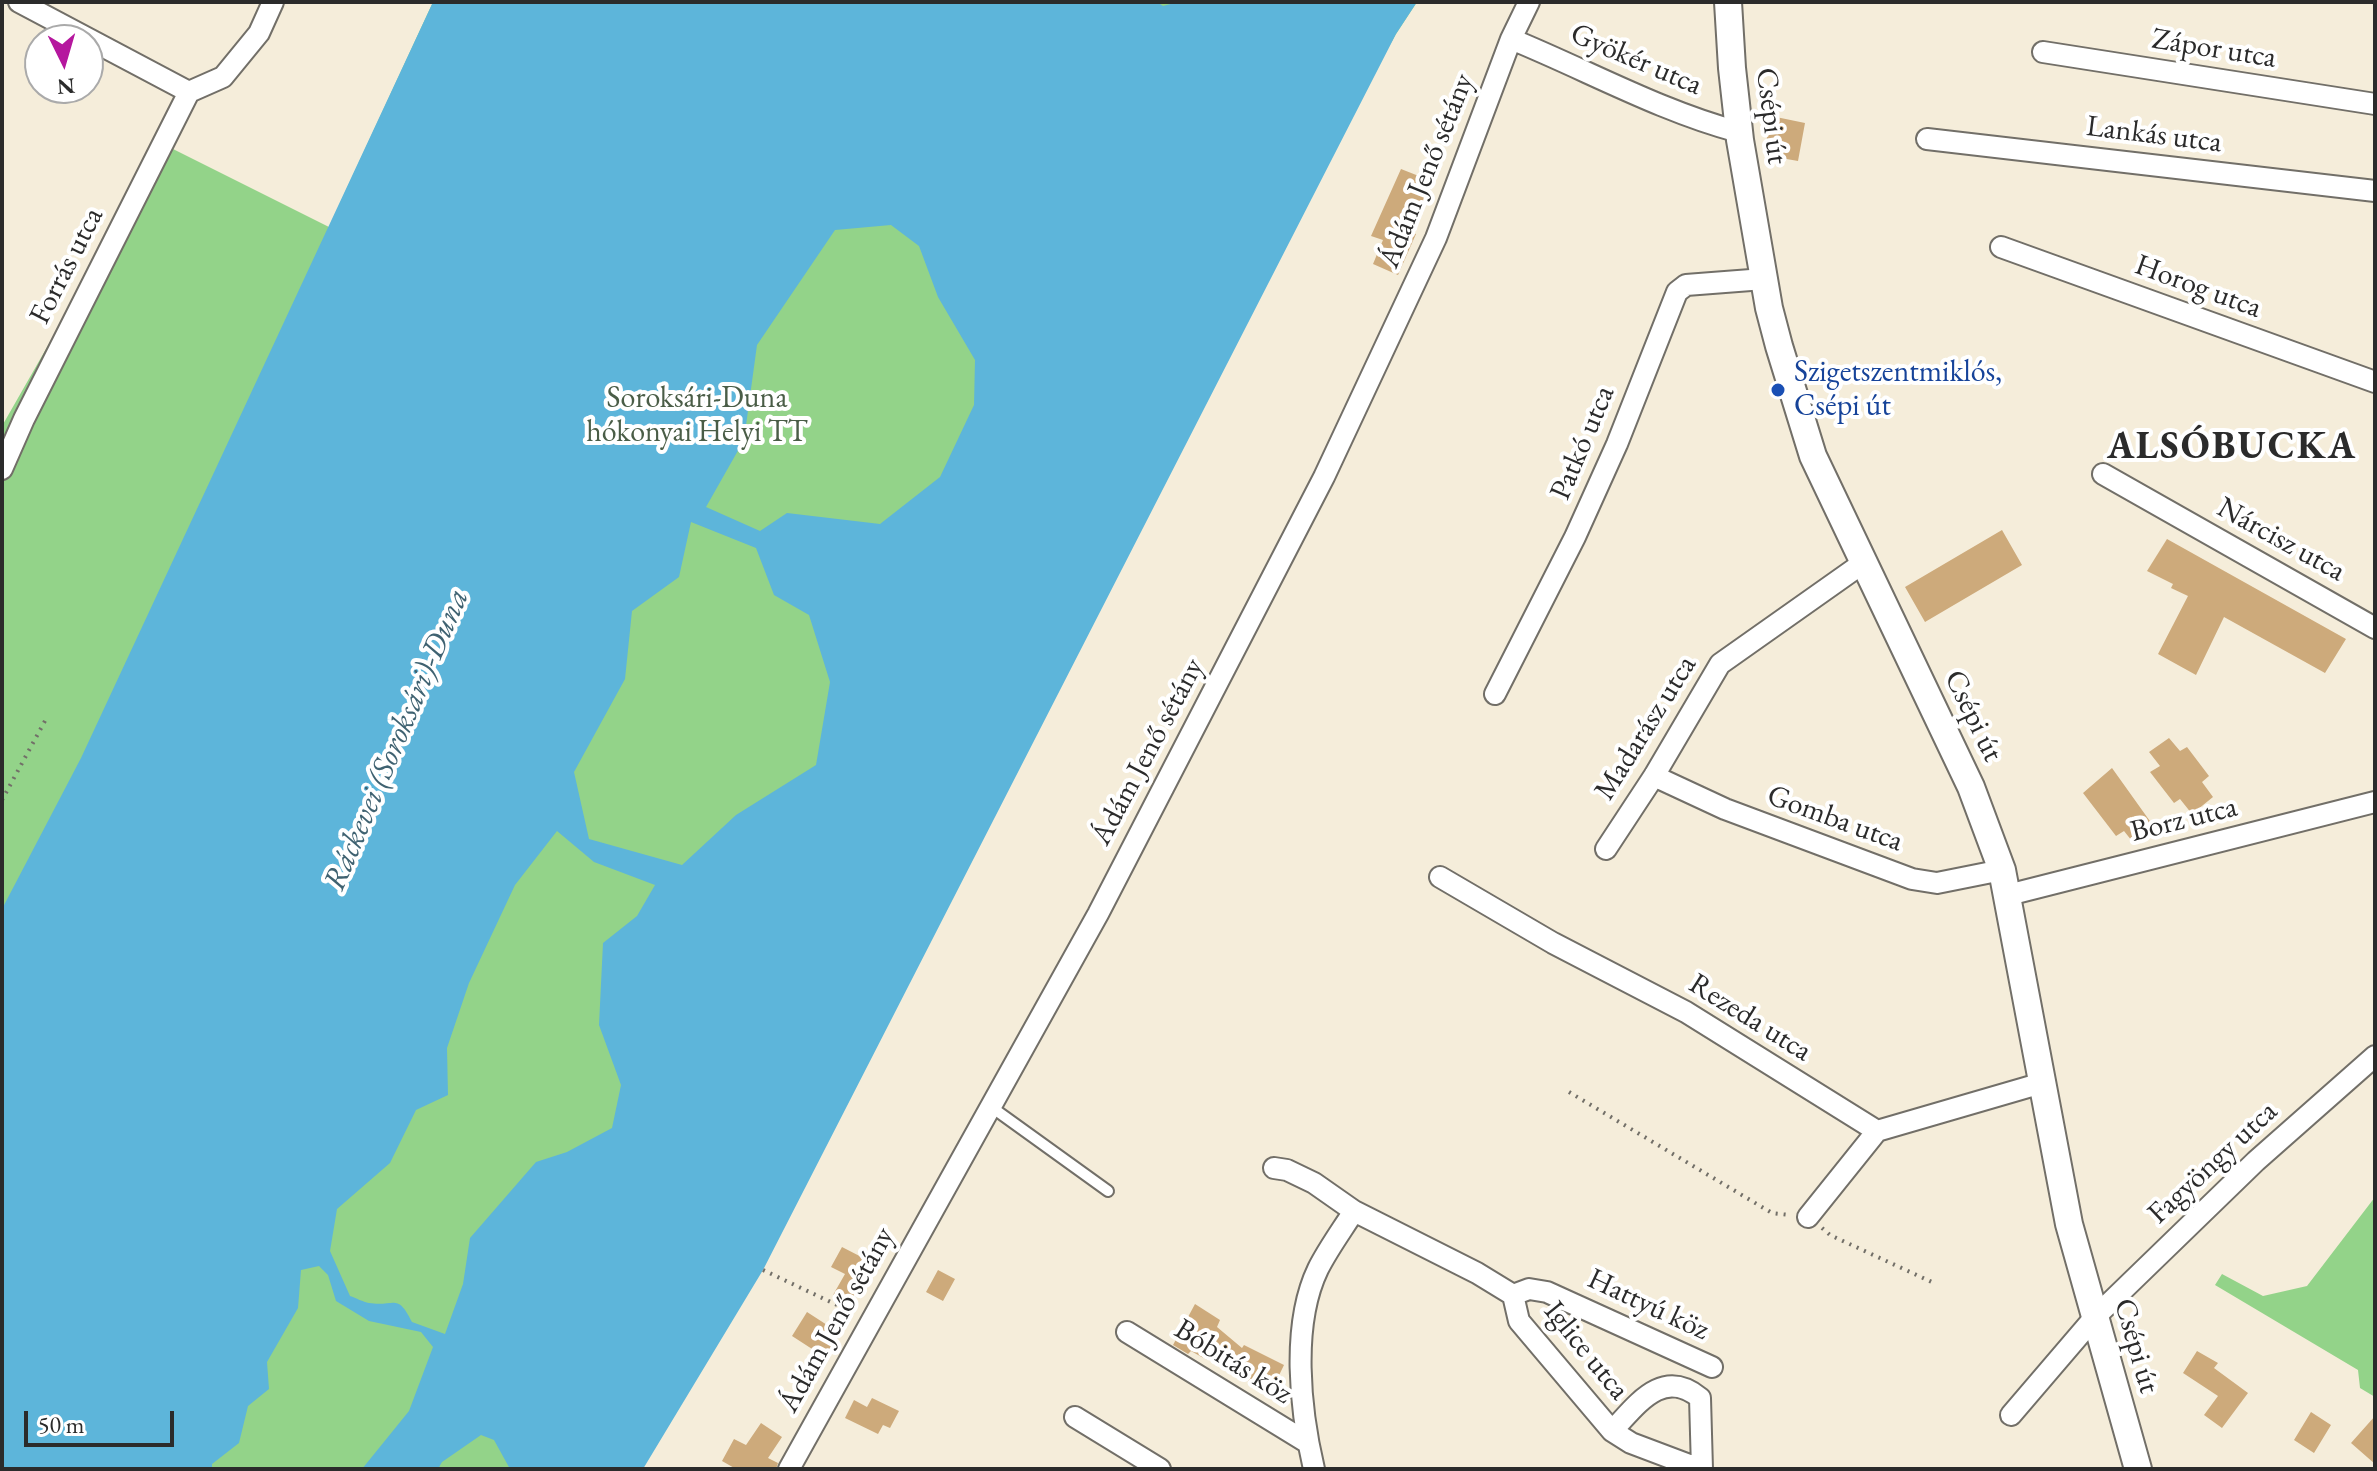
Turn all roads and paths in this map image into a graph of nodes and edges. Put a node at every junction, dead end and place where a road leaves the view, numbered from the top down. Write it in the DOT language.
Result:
graph roads {
  1 [pos="19,2"];
  2 [pos="273,2"];
  3 [pos="1529,2"];
  4 [pos="1728,2"];
  5 [pos="1511,39"];
  6 [pos="2043,52"];
  7 [pos="189,92"];
  8 [pos="2375,104"];
  9 [pos="1739,132"];
  10 [pos="1927,139"];
  11 [pos="2375,191"];
  12 [pos="2001,247"];
  13 [pos="1764,279"];
  14 [pos="2375,382"];
  15 [pos="2,469"];
  16 [pos="2103,474"];
  17 [pos="1863,563"];
  18 [pos="2375,628"];
  19 [pos="1495,694"];
  20 [pos="46,719"];
  21 [pos="1654,776"];
  22 [pos="2,800"];
  23 [pos="2375,802"];
  24 [pos="1606,849"];
  25 [pos="1440,877"];
  26 [pos="2005,883"];
  27 [pos="2375,1056"];
  28 [pos="2042,1083"];
  29 [pos="1569,1092"];
  30 [pos="990,1106"];
  31 [pos="1877,1131"];
  32 [pos="1274,1168"];
  33 [pos="1108,1191"];
  34 [pos="1354,1211"];
  35 [pos="1808,1217"];
  36 [pos="763,1270"];
  37 [pos="1934,1283"];
  38 [pos="1513,1295"];
  39 [pos="2094,1318"];
  40 [pos="870,1321"];
  41 [pos="1127,1332"];
  42 [pos="1712,1367"];
  43 [pos="2011,1415"];
  44 [pos="1075,1417"];
  45 [pos="1612,1431"];
  46 [pos="1308,1443"];
  47 [pos="789,1469"];
  48 [pos="1160,1469"];
  49 [pos="1314,1469"];
  50 [pos="1701,1469"];
  51 [pos="2138,1469"];
  1 -- 7 [label="street"];
  2 -- 7 [label="street"];
  3 -- 5 [label="street, Ádám Jenő sétány"];
  4 -- 9 [label="street, Csépi út"];
  5 -- 9 [label="street, Gyökér utca"];
  5 -- 30 [label="street, Ádám Jenő sétány"];
  6 -- 8 [label="street, Zápor utca"];
  7 -- 15 [label="street, Forrás utca"];
  9 -- 13 [label="street, Csépi út"];
  10 -- 11 [label="street, Lankás utca"];
  12 -- 14 [label="street, Horog utca"];
  13 -- 17 [label="street, Csépi út"];
  13 -- 19 [label="street, Patkó utca"];
  16 -- 18 [label="street, Nárcisz utca"];
  17 -- 21 [label="street, Madarász utca"];
  17 -- 26 [label="street, Csépi út"];
  20 -- 22 [label="path"];
  21 -- 24 [label="street, Madarász utca"];
  21 -- 26 [label="street, Gomba utca"];
  23 -- 26 [label="street, Borz utca"];
  25 -- 31 [label="street, Rezeda utca"];
  26 -- 28 [label="street, Csépi út"];
  27 -- 39 [label="street, Fagyöngy utca"];
  28 -- 31 [label="street"];
  28 -- 39 [label="street, Csépi út"];
  29 -- 35 [label="path"];
  30 -- 33 [label="lane"];
  30 -- 40 [label="street, Ádám Jenő sétány"];
  31 -- 35 [label="street"];
  32 -- 34 [label="street, Iglice utca"];
  34 -- 38 [label="street, Iglice utca"];
  34 -- 46 [label="street, Bóbitás köz"];
  35 -- 37 [label="path"];
  36 -- 40 [label="path"];
  38 -- 42 [label="street, Hattyú köz"];
  38 -- 45 [label="street, Iglice utca"];
  39 -- 43 [label="street, Fagyöngy utca"];
  39 -- 51 [label="street, Csépi út"];
  40 -- 47 [label="street, Ádám Jenő sétány"];
  41 -- 46 [label="street, Bóbitás köz"];
  44 -- 48 [label="street"];
  45 -- 50 [label="street, Iglice utca"];
  45 -- 50 [label="street"];
  46 -- 49 [label="street, Bóbitás köz"];
}
